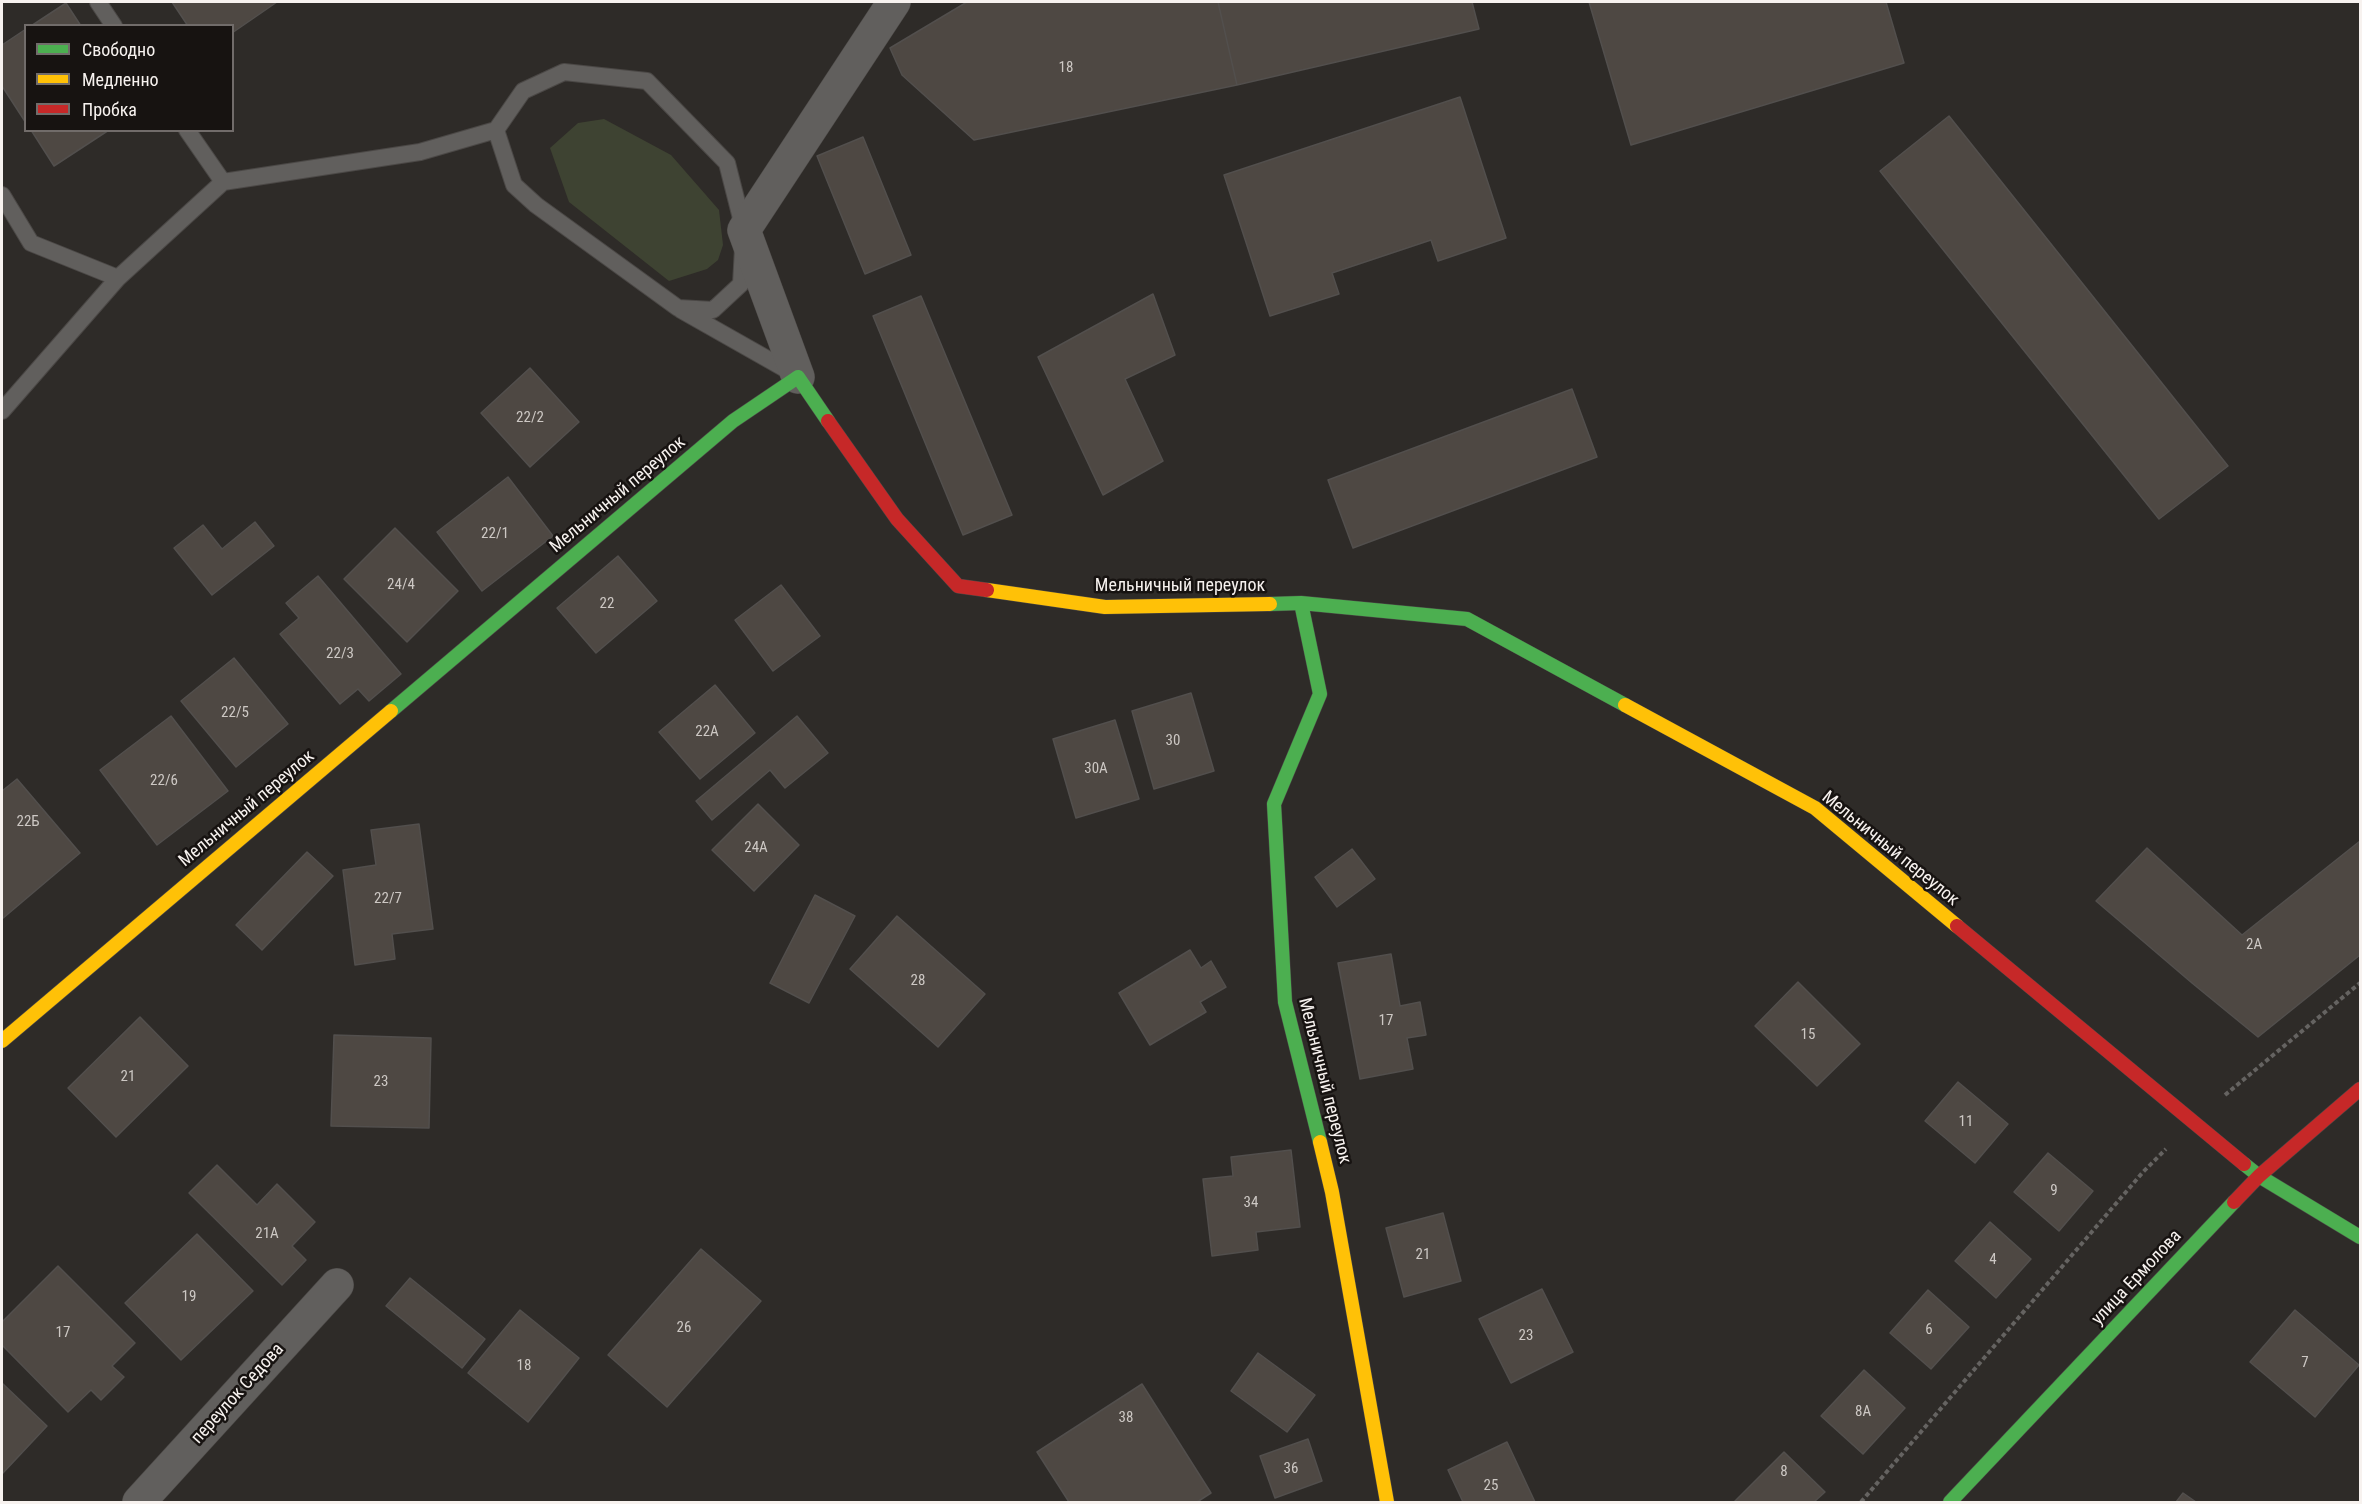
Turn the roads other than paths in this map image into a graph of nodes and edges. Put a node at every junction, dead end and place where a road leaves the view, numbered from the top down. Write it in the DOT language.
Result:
graph roads {
  1 [pos="98,2"];
  2 [pos="894,2"];
  3 [pos="113,24"];
  4 [pos="496,130"];
  5 [pos="188,132"];
  6 [pos="223,182"];
  7 [pos="2,195"];
  8 [pos="744,230"];
  9 [pos="118,278"];
  10 [pos="678,308"];
  11 [pos="798,377"];
  12 [pos="2,411"];
  13 [pos="1301,603"];
  14 [pos="2,1041"];
  15 [pos="2361,1089"];
  16 [pos="2259,1176"];
  17 [pos="2361,1237"];
  18 [pos="337,1285"];
  19 [pos="139,1503"];
  20 [pos="1387,1503"];
  21 [pos="1950,1503"];
  1 -- 3 [label="lane"];
  2 -- 8 [label="street"];
  4 -- 6 [label="lane"];
  4 -- 8 [label="lane"];
  4 -- 10 [label="lane"];
  5 -- 6 [label="lane"];
  6 -- 9 [label="lane"];
  7 -- 9 [label="lane"];
  8 -- 10 [label="lane"];
  8 -- 11 [label="street"];
  9 -- 12 [label="lane"];
  10 -- 11 [label="lane"];
  11 -- 13 [label="street, Мельничный переулок"];
  11 -- 14 [label="street, Мельничный переулок"];
  13 -- 16 [label="street, Мельничный переулок"];
  13 -- 20 [label="street, Мельничный переулок"];
  15 -- 16 [label="street, улица Ермолова"];
  16 -- 17 [label="street, Мельничный переулок"];
  16 -- 21 [label="street, улица Ермолова"];
  18 -- 19 [label="street, переулок Седова"];
}
